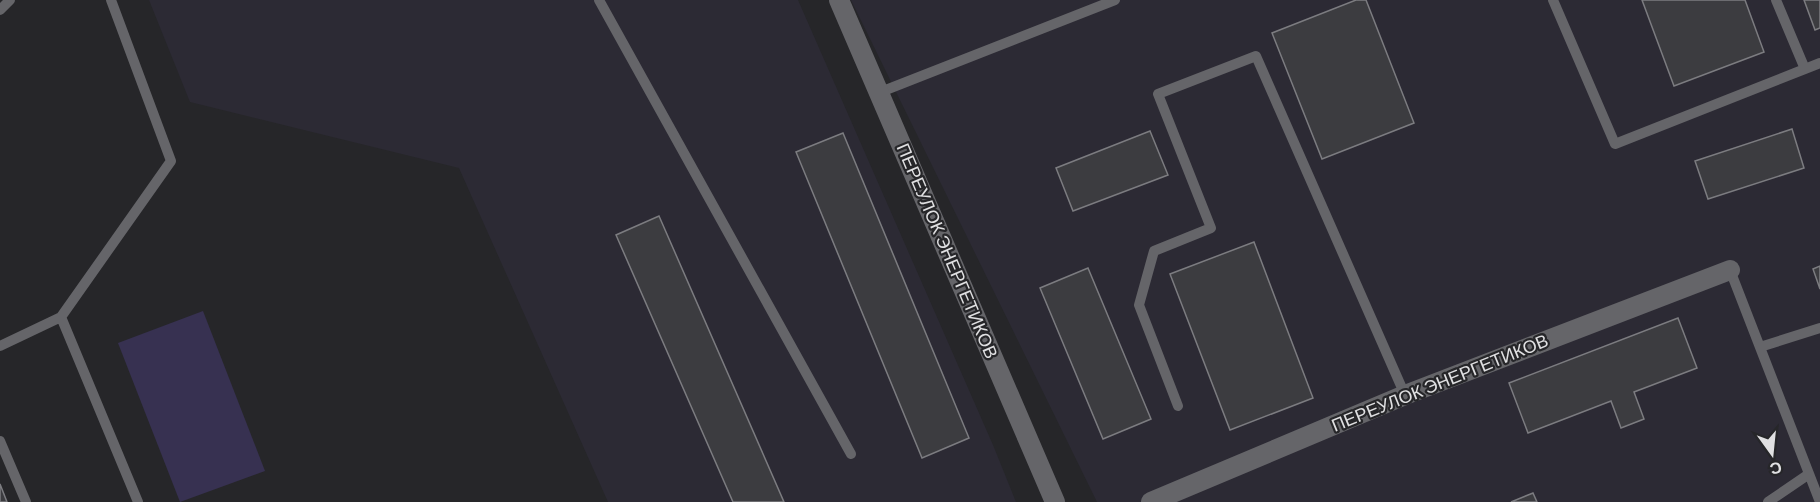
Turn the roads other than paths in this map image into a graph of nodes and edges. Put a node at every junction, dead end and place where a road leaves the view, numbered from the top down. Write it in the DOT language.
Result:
graph roads {
  1 [pos="9,0"];
  2 [pos="111,0"];
  3 [pos="598,0"];
  4 [pos="838,0"];
  5 [pos="1115,0"];
  6 [pos="1553,0"];
  7 [pos="1776,0"];
  8 [pos="0,10"];
  9 [pos="1820,63"];
  10 [pos="1805,69"];
  11 [pos="878,93"];
  12 [pos="1730,270"];
  13 [pos="61,317"];
  14 [pos="1820,328"];
  15 [pos="0,346"];
  16 [pos="1760,347"];
  17 [pos="1405,395"];
  18 [pos="1178,406"];
  19 [pos="0,441"];
  20 [pos="851,454"];
  21 [pos="1809,474"];
  22 [pos="1820,501"];
  23 [pos="26,502"];
  24 [pos="138,502"];
  25 [pos="1055,502"];
  26 [pos="1151,502"];
  27 [pos="1768,502"];
  1 -- 8 [label="lane"];
  2 -- 13 [label="lane"];
  3 -- 20 [label="lane"];
  4 -- 11 [label="street, ПЕРЕУЛОК ЭНЕРГЕТИКОВ"];
  5 -- 11 [label="lane"];
  6 -- 10 [label="lane"];
  7 -- 10 [label="lane"];
  9 -- 10 [label="lane"];
  11 -- 25 [label="street, ПЕРЕУЛОК ЭНЕРГЕТИКОВ"];
  12 -- 16 [label="lane"];
  12 -- 17 [label="street, ПЕРЕУЛОК ЭНЕРГЕТИКОВ"];
  13 -- 15 [label="lane"];
  13 -- 24 [label="lane"];
  14 -- 16 [label="lane"];
  16 -- 21 [label="lane"];
  17 -- 18 [label="lane"];
  17 -- 26 [label="street, ПЕРЕУЛОК ЭНЕРГЕТИКОВ"];
  19 -- 23 [label="lane"];
  21 -- 22 [label="lane"];
  21 -- 27 [label="lane"];
}
